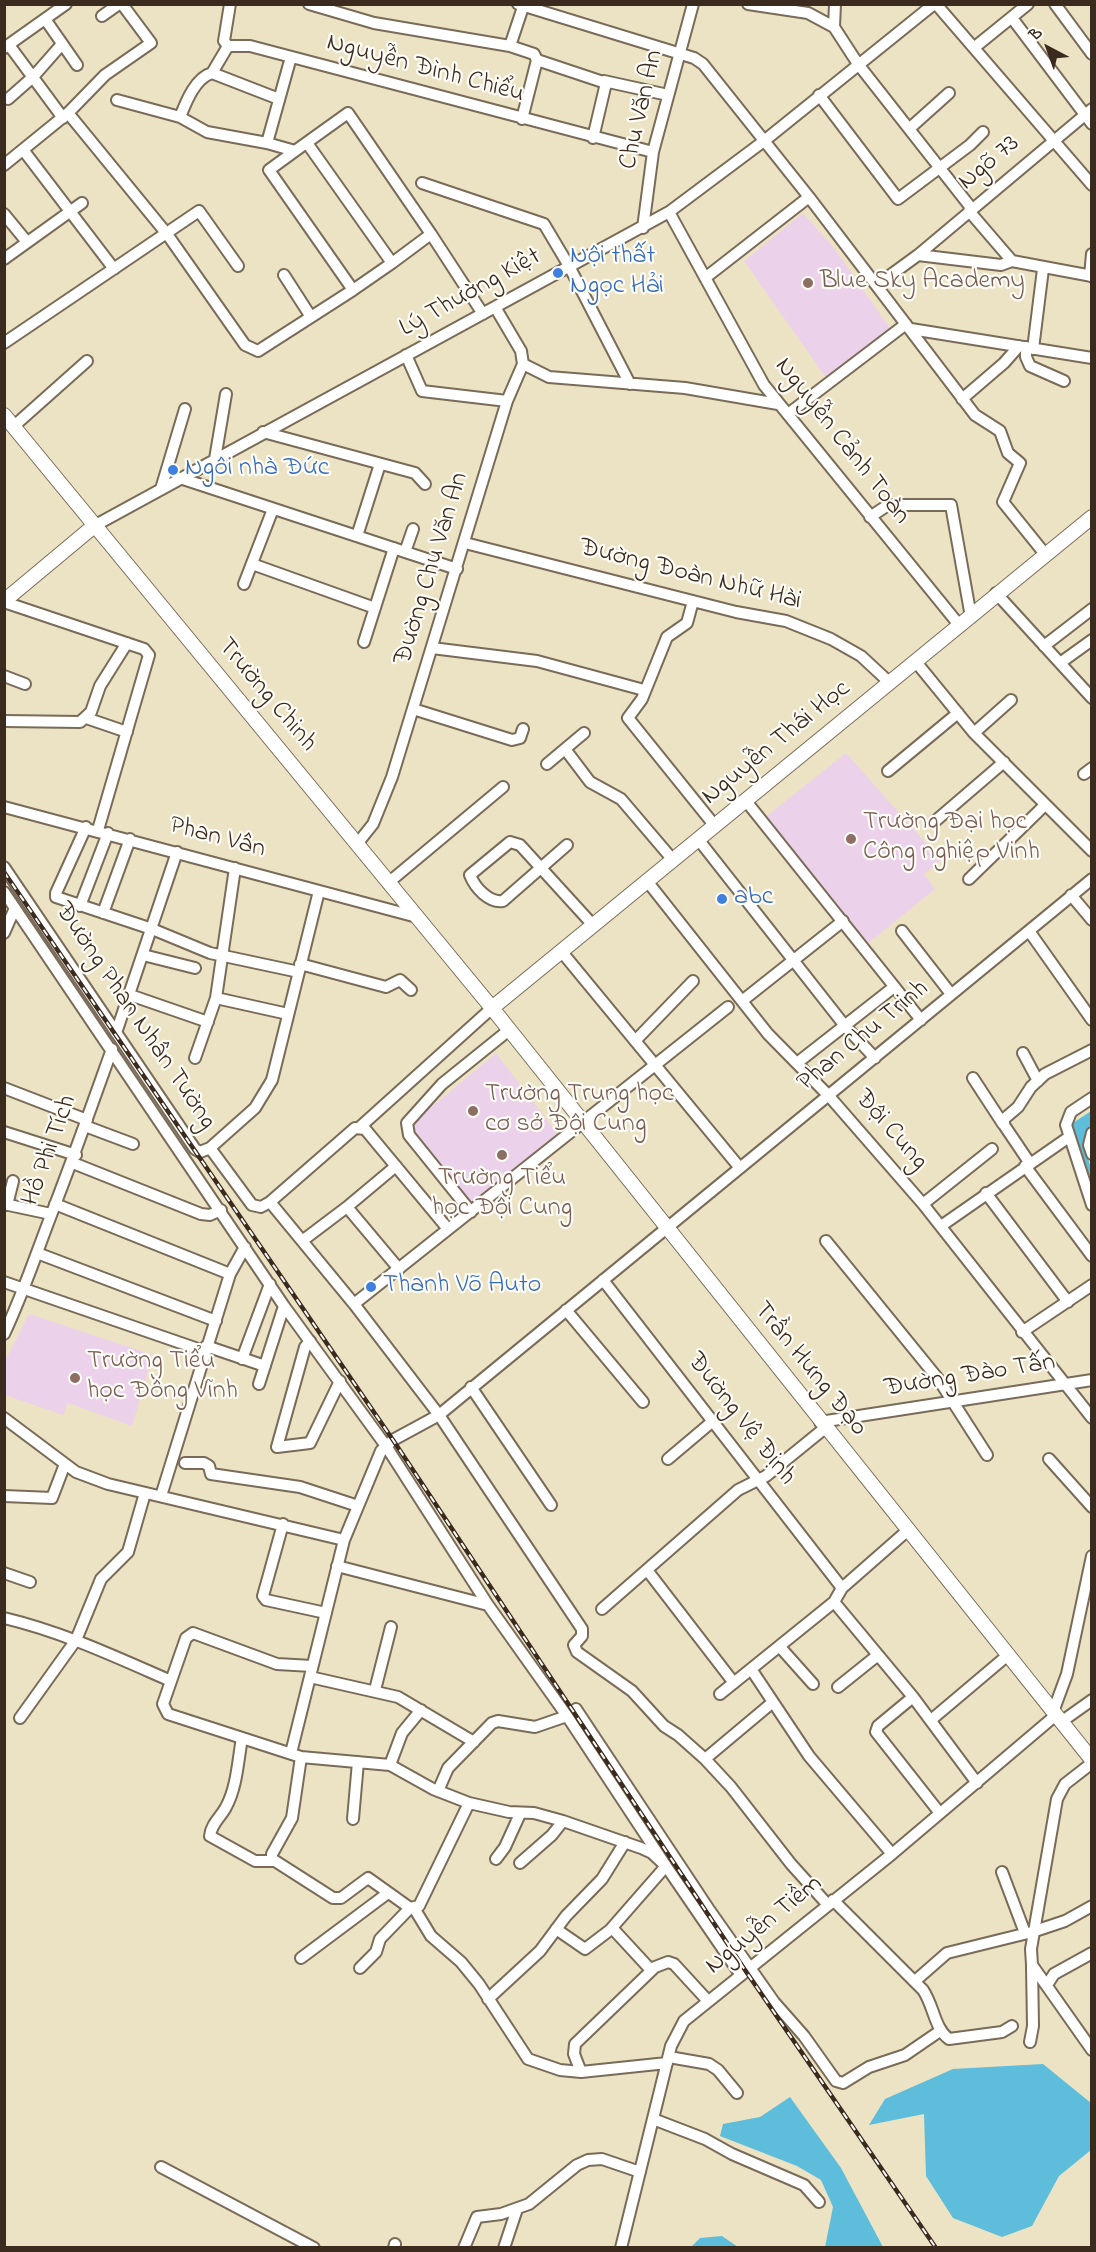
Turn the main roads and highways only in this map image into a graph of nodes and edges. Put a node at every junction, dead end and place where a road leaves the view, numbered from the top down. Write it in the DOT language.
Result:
graph roads {
  1 [pos="4,415"];
  2 [pos="1092,517"];
  3 [pos="94,526"];
  4 [pos="6,599"];
  5 [pos="492,1008"];
  6 [pos="1092,1761"];
  1 -- 3 [label="main road, Trường Chinh"];
  2 -- 5 [label="main road, Nguyễn Thái Học"];
  3 -- 4 [label="main road"];
  3 -- 5 [label="main road, Trường Chinh"];
  5 -- 6 [label="main road, Trần Hưng Đạo"];
}
